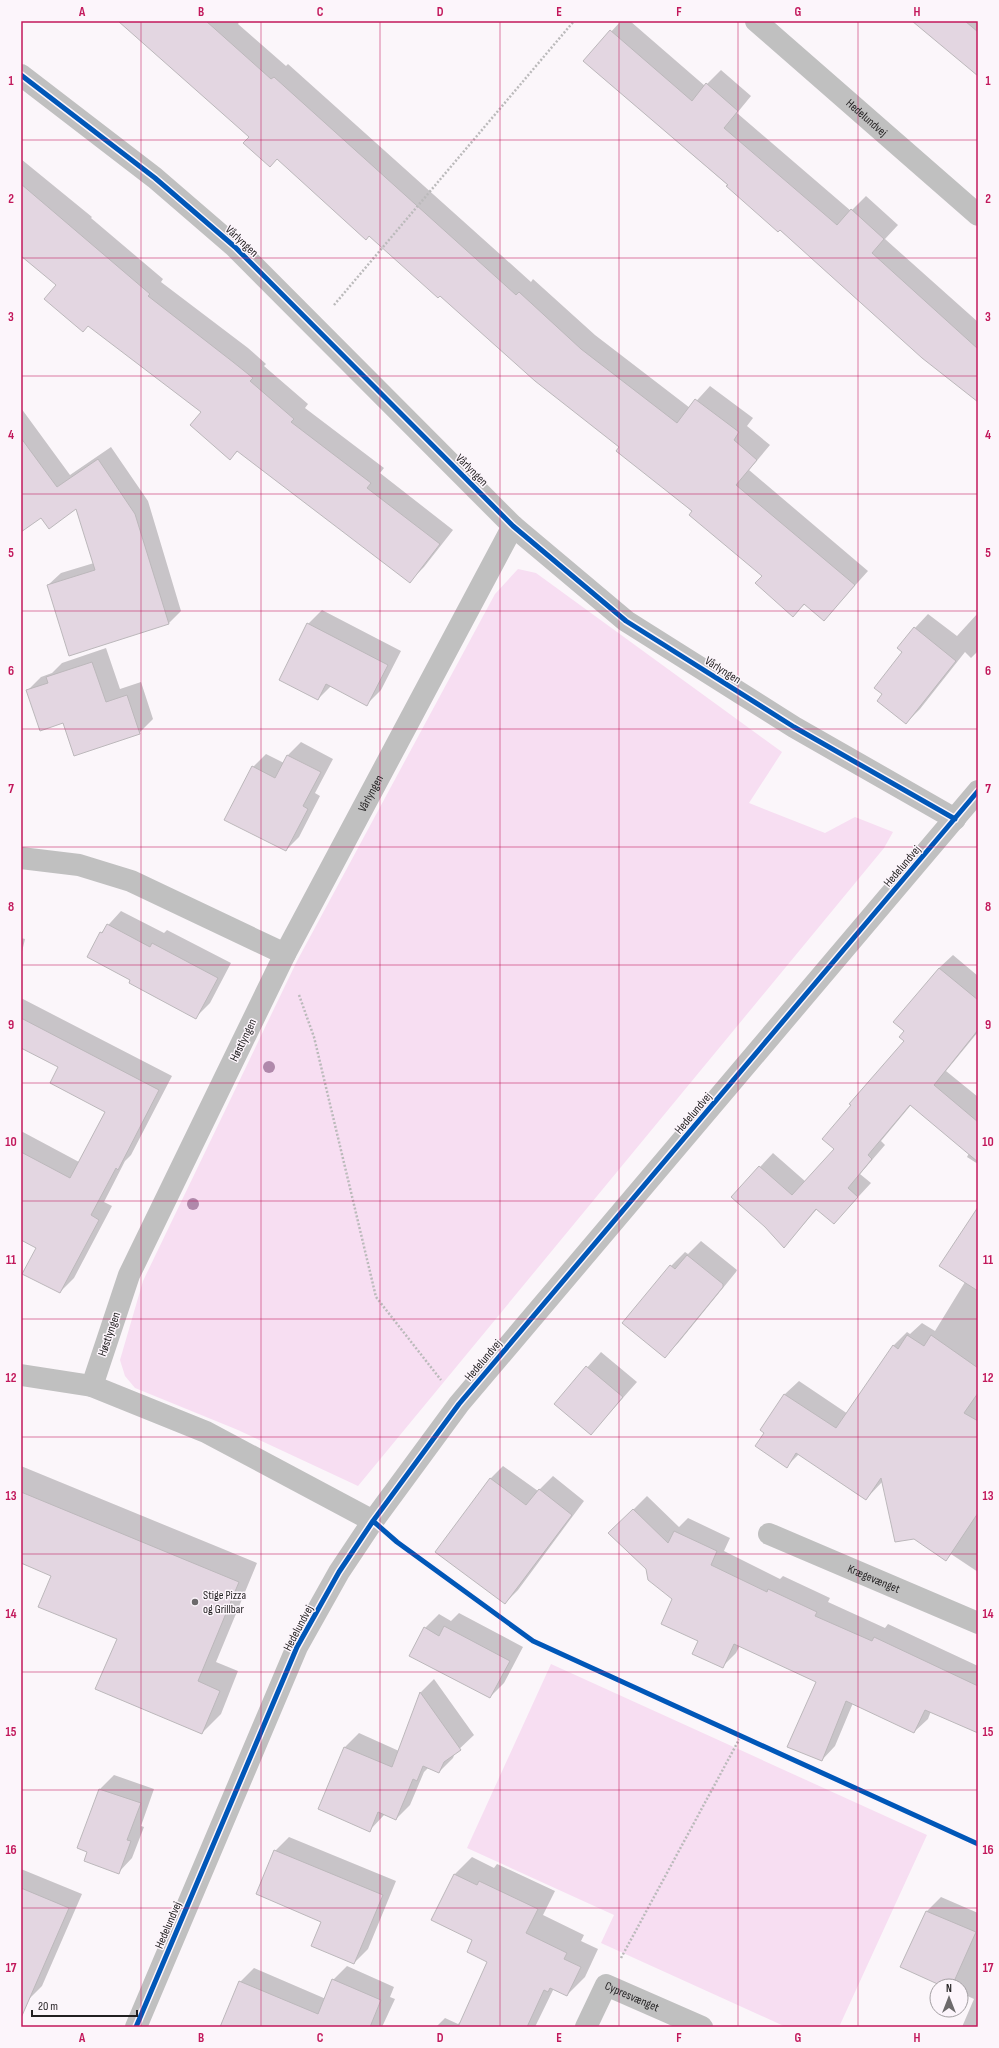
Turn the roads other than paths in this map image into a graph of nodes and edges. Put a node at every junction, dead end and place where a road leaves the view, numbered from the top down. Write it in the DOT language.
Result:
graph roads {
  1 [pos="756,21"];
  2 [pos="21,75"];
  3 [pos="978,215"];
  4 [pos="513,526"];
  5 [pos="978,791"];
  6 [pos="955,819"];
  7 [pos="21,858"];
  8 [pos="285,954"];
  9 [pos="21,1375"];
  10 [pos="92,1386"];
  11 [pos="374,1521"];
  12 [pos="769,1534"];
  13 [pos="978,1623"];
  14 [pos="136,2027"];
  15 [pos="586,2027"];
  16 [pos="702,2027"];
  1 -- 3 [label="street, Hedelundvej"];
  2 -- 4 [label="street, Vårlyngen"];
  4 -- 6 [label="street, Vårlyngen"];
  4 -- 8 [label="street, Vårlyngen"];
  5 -- 6 [label="street, Hedelundvej"];
  6 -- 11 [label="street, Hedelundvej"];
  7 -- 8 [label="street"];
  8 -- 10 [label="street, Høstlyngen"];
  9 -- 10 [label="street"];
  10 -- 11 [label="street"];
  11 -- 14 [label="street, Hedelundvej"];
  12 -- 13 [label="street, Krægevænget"];
  15 -- 16 [label="street, Cypresvænget"];
}
